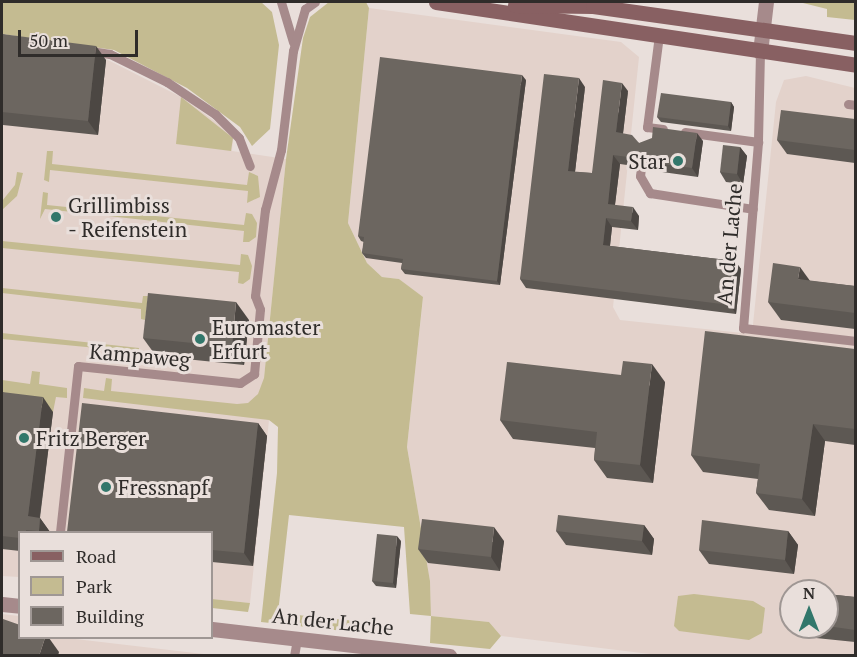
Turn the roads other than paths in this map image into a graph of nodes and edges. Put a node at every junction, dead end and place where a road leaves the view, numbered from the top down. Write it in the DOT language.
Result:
graph roads {
  1 [pos="281,2"];
  2 [pos="315,2"];
  3 [pos="436,2"];
  4 [pos="766,2"];
  5 [pos="464,5"];
  6 [pos="762,30"];
  7 [pos="659,35"];
  8 [pos="855,43"];
  9 [pos="76,48"];
  10 [pos="293,51"];
  11 [pos="760,52"];
  12 [pos="855,65"];
  13 [pos="758,142"];
  14 [pos="250,166"];
  15 [pos="641,167"];
  16 [pos="753,209"];
  17 [pos="855,341"];
  18 [pos="60,531"];
  19 [pos="2,604"];
  20 [pos="18,606"];
  21 [pos="213,628"];
  22 [pos="297,639"];
  23 [pos="294,656"];
  24 [pos="449,656"];
  1 -- 10 [label="lane"];
  2 -- 10 [label="lane"];
  3 -- 5 [label="main road"];
  4 -- 6 [label="street"];
  5 -- 6 [label="main road"];
  5 -- 7 [label="main road"];
  6 -- 8 [label="main road"];
  6 -- 11 [label="street"];
  7 -- 11 [label="main road"];
  7 -- 13 [label="lane"];
  9 -- 14 [label="lane"];
  10 -- 18 [label="lane, Kampaweg"];
  11 -- 12 [label="main road"];
  11 -- 13 [label="lane, An der Lache"];
  13 -- 16 [label="lane, An der Lache"];
  15 -- 16 [label="lane"];
  16 -- 17 [label="lane, An der Lache"];
  19 -- 20 [label="street"];
  21 -- 22 [label="street, An der Lache"];
  22 -- 23 [label="lane"];
  22 -- 24 [label="street, An der Lache"];
}
